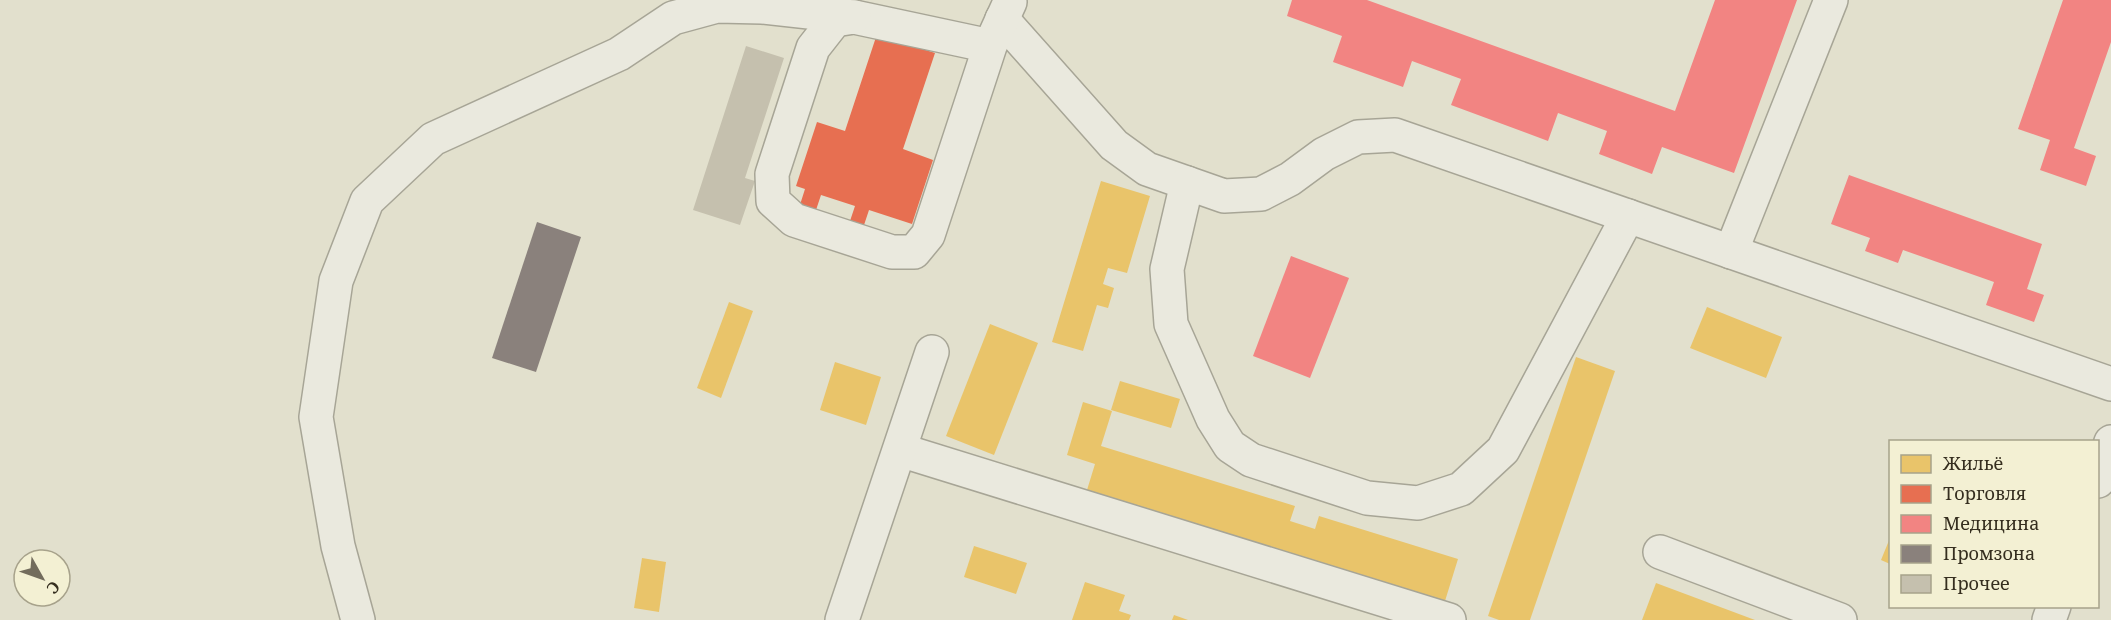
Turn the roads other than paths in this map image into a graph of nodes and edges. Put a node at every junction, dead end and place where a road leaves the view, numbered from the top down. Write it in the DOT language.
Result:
graph roads {
  1 [pos="1831,0"];
  2 [pos="854,17"];
  3 [pos="1001,21"];
  4 [pos="1187,183"];
  5 [pos="1628,216"];
  6 [pos="1731,252"];
  7 [pos="932,352"];
  8 [pos="2111,384"];
  9 [pos="2111,442"];
  10 [pos="900,450"];
  11 [pos="2099,475"];
  12 [pos="1660,552"];
  13 [pos="358,620"];
  14 [pos="842,620"];
  15 [pos="1449,620"];
  16 [pos="1840,620"];
  1 -- 6 [label="street"];
  2 -- 3 [label="street"];
  2 -- 3 [label="street"];
  2 -- 13 [label="street"];
  3 -- 4 [label="street"];
  4 -- 5 [label="street"];
  4 -- 5 [label="street"];
  5 -- 6 [label="street"];
  6 -- 8 [label="street"];
  7 -- 10 [label="street"];
  9 -- 11 [label="street"];
  10 -- 14 [label="street"];
  10 -- 15 [label="street"];
  12 -- 16 [label="street"];
}
